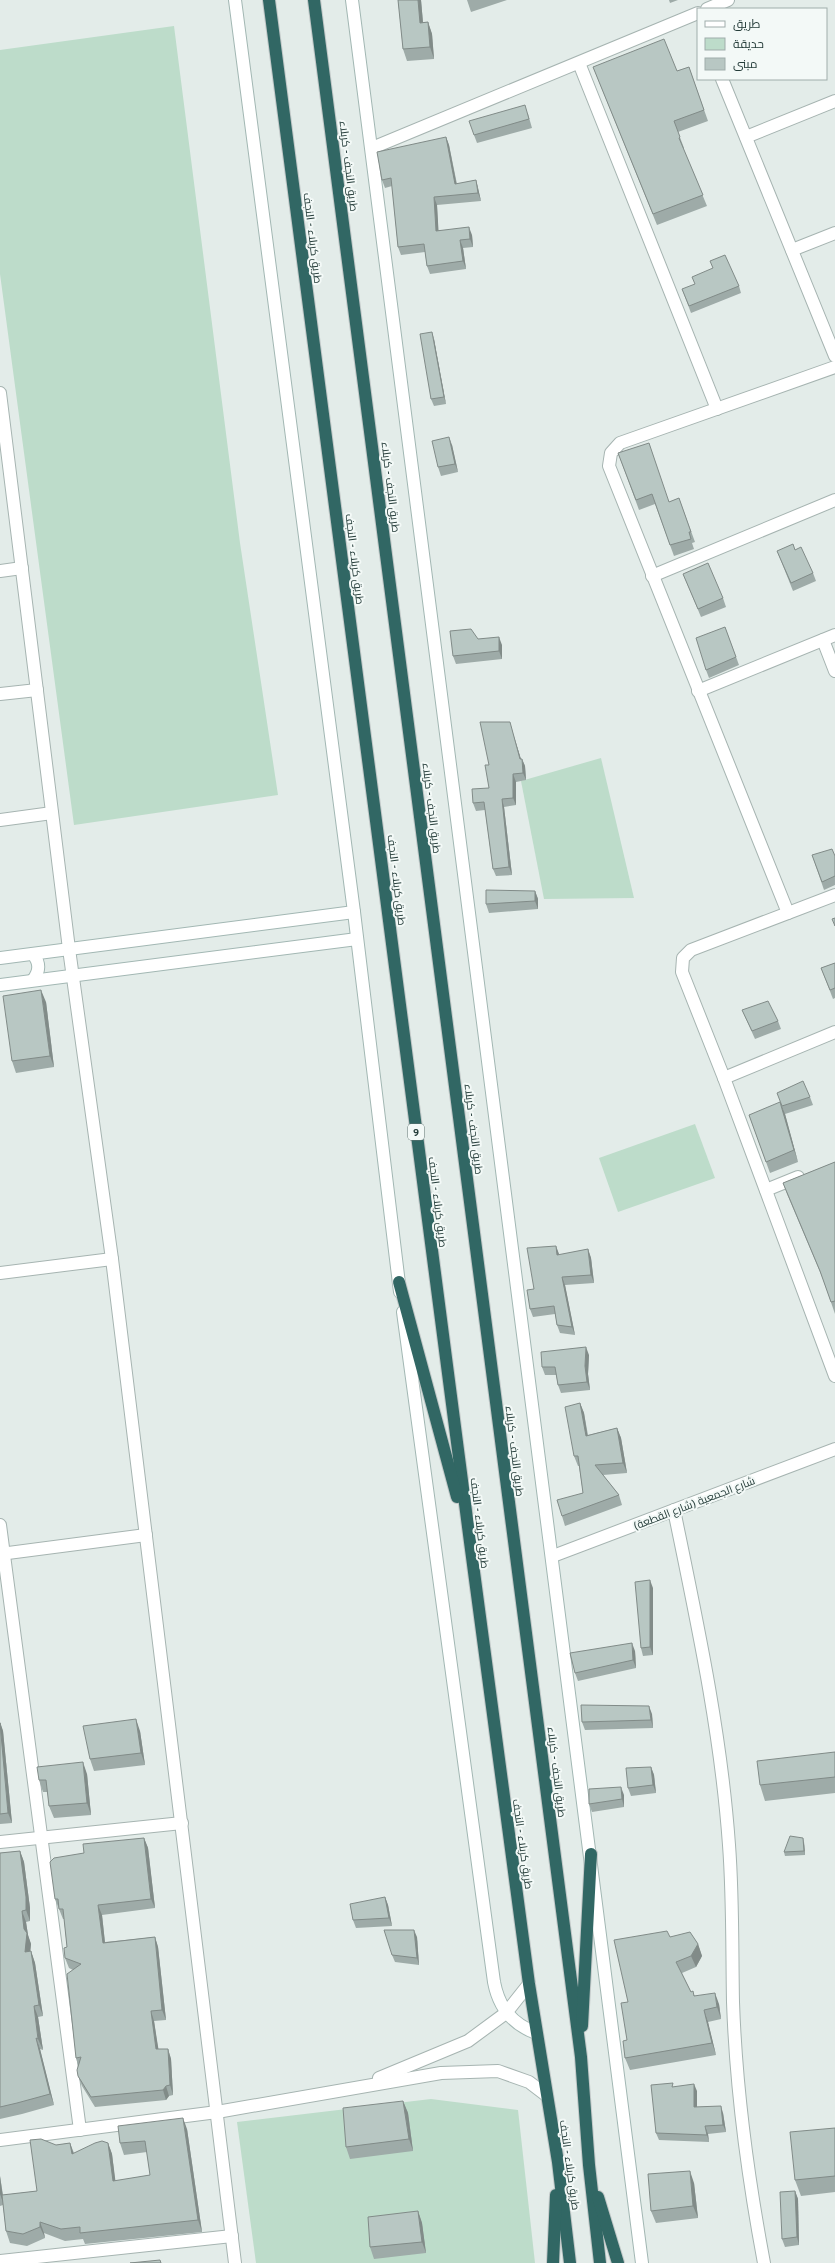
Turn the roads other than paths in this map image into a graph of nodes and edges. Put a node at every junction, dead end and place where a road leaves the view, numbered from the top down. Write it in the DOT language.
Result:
graph roads {
  1 [pos="235,0"];
  2 [pos="269,0"];
  3 [pos="314,0"];
  4 [pos="352,0"];
  5 [pos="728,0"];
  6 [pos="712,8"];
  7 [pos="697,15"];
  8 [pos="579,63"];
  9 [pos="722,80"];
  10 [pos="835,101"];
  11 [pos="746,137"];
  12 [pos="372,148"];
  13 [pos="835,233"];
  14 [pos="792,250"];
  15 [pos="835,356"];
  16 [pos="835,367"];
  17 [pos="0,394"];
  18 [pos="717,408"];
  19 [pos="835,500"];
  20 [pos="22,568"];
  21 [pos="0,571"];
  22 [pos="652,576"];
  23 [pos="835,635"];
  24 [pos="823,640"];
  25 [pos="835,671"];
  26 [pos="37,690"];
  27 [pos="698,691"];
  28 [pos="0,694"];
  29 [pos="52,813"];
  30 [pos="0,820"];
  31 [pos="835,894"];
  32 [pos="354,912"];
  33 [pos="788,913"];
  34 [pos="358,940"];
  35 [pos="69,949"];
  36 [pos="33,954"];
  37 [pos="0,958"];
  38 [pos="73,975"];
  39 [pos="33,980"];
  40 [pos="0,985"];
  41 [pos="835,1032"];
  42 [pos="724,1078"];
  43 [pos="807,1174"];
  44 [pos="766,1190"];
  45 [pos="112,1259"];
  46 [pos="0,1273"];
  47 [pos="399,1282"];
  48 [pos="835,1376"];
  49 [pos="835,1449"];
  50 [pos="674,1510"];
  51 [pos="0,1525"];
  52 [pos="146,1535"];
  53 [pos="470,1542"];
  54 [pos="2,1554"];
  55 [pos="553,1556"];
  56 [pos="182,1822"];
  57 [pos="40,1838"];
  58 [pos="0,1842"];
  59 [pos="591,1854"];
  60 [pos="529,1984"];
  61 [pos="506,2013"];
  62 [pos="536,2034"];
  63 [pos="581,2057"];
  64 [pos="359,2086"];
  65 [pos="546,2095"];
  66 [pos="217,2112"];
  67 [pos="80,2130"];
  68 [pos="0,2140"];
  69 [pos="558,2162"];
  70 [pos="589,2165"];
  71 [pos="232,2236"];
  72 [pos="0,2261"];
  73 [pos="235,2263"];
  74 [pos="553,2263"];
  75 [pos="570,2263"];
  76 [pos="600,2263"];
  77 [pos="618,2263"];
  78 [pos="642,2263"];
  79 [pos="764,2263"];
  1 -- 32 [label="street"];
  2 -- 53 [label="highway, طريق کربلاء - النجف / 9"];
  3 -- 63 [label="highway, طريق النجف - کربلاء"];
  4 -- 12 [label="street"];
  5 -- 6 [label="street"];
  7 -- 8 [label="street"];
  8 -- 12 [label="street"];
  8 -- 18 [label="street"];
  9 -- 11 [label="street"];
  10 -- 11 [label="street"];
  11 -- 14 [label="street"];
  12 -- 55 [label="street"];
  13 -- 14 [label="street"];
  14 -- 15 [label="street"];
  16 -- 18 [label="street"];
  17 -- 20 [label="street"];
  18 -- 22 [label="street"];
  19 -- 22 [label="street"];
  20 -- 21 [label="street"];
  20 -- 26 [label="street"];
  22 -- 27 [label="street"];
  23 -- 24 [label="street"];
  24 -- 25 [label="street"];
  24 -- 27 [label="street"];
  26 -- 28 [label="street"];
  26 -- 29 [label="street"];
  27 -- 33 [label="street"];
  29 -- 30 [label="street"];
  29 -- 35 [label="street"];
  31 -- 33 [label="street"];
  32 -- 34 [label="street"];
  32 -- 35 [label="street"];
  33 -- 42 [label="street"];
  34 -- 38 [label="street"];
  34 -- 47 [label="street"];
  35 -- 36 [label="street"];
  35 -- 38 [label="street"];
  36 -- 37 [label="street"];
  36 -- 39 [label="street"];
  38 -- 39 [label="street"];
  38 -- 45 [label="street"];
  39 -- 40 [label="street"];
  41 -- 42 [label="street"];
  42 -- 44 [label="street"];
  43 -- 44 [label="street"];
  44 -- 48 [label="street"];
  45 -- 46 [label="street"];
  45 -- 52 [label="street"];
  47 -- 53 [label="highway"];
  47 -- 61 [label="street"];
  49 -- 50 [label="street, شارع الجمعية (شارع القطعة)"];
  50 -- 55 [label="street, شارع الجمعية (شارع القطعة)"];
  50 -- 79 [label="street"];
  51 -- 54 [label="street"];
  52 -- 54 [label="street"];
  52 -- 56 [label="street"];
  53 -- 60 [label="highway, طريق کربلاء - النجف / 9"];
  54 -- 57 [label="street"];
  55 -- 59 [label="street"];
  56 -- 57 [label="street"];
  56 -- 66 [label="street"];
  57 -- 58 [label="street"];
  57 -- 67 [label="street"];
  59 -- 63 [label="highway"];
  59 -- 78 [label="street"];
  60 -- 61 [label="street"];
  60 -- 62 [label="highway, طريق کربلاء - النجف / 9"];
  61 -- 62 [label="street"];
  61 -- 64 [label="street"];
  62 -- 65 [label="highway, طريق کربلاء - النجف / 9"];
  63 -- 70 [label="highway, طريق النجف - کربلاء"];
  64 -- 65 [label="street"];
  64 -- 66 [label="street"];
  65 -- 69 [label="highway, طريق کربلاء - النجف / 9"];
  66 -- 67 [label="street"];
  66 -- 71 [label="street"];
  67 -- 68 [label="street"];
  69 -- 74 [label="highway"];
  69 -- 75 [label="highway, طريق کربلاء - النجف / 9"];
  70 -- 76 [label="highway, طريق النجف - کربلاء"];
  70 -- 77 [label="highway"];
  71 -- 72 [label="street"];
  71 -- 73 [label="street"];
}
